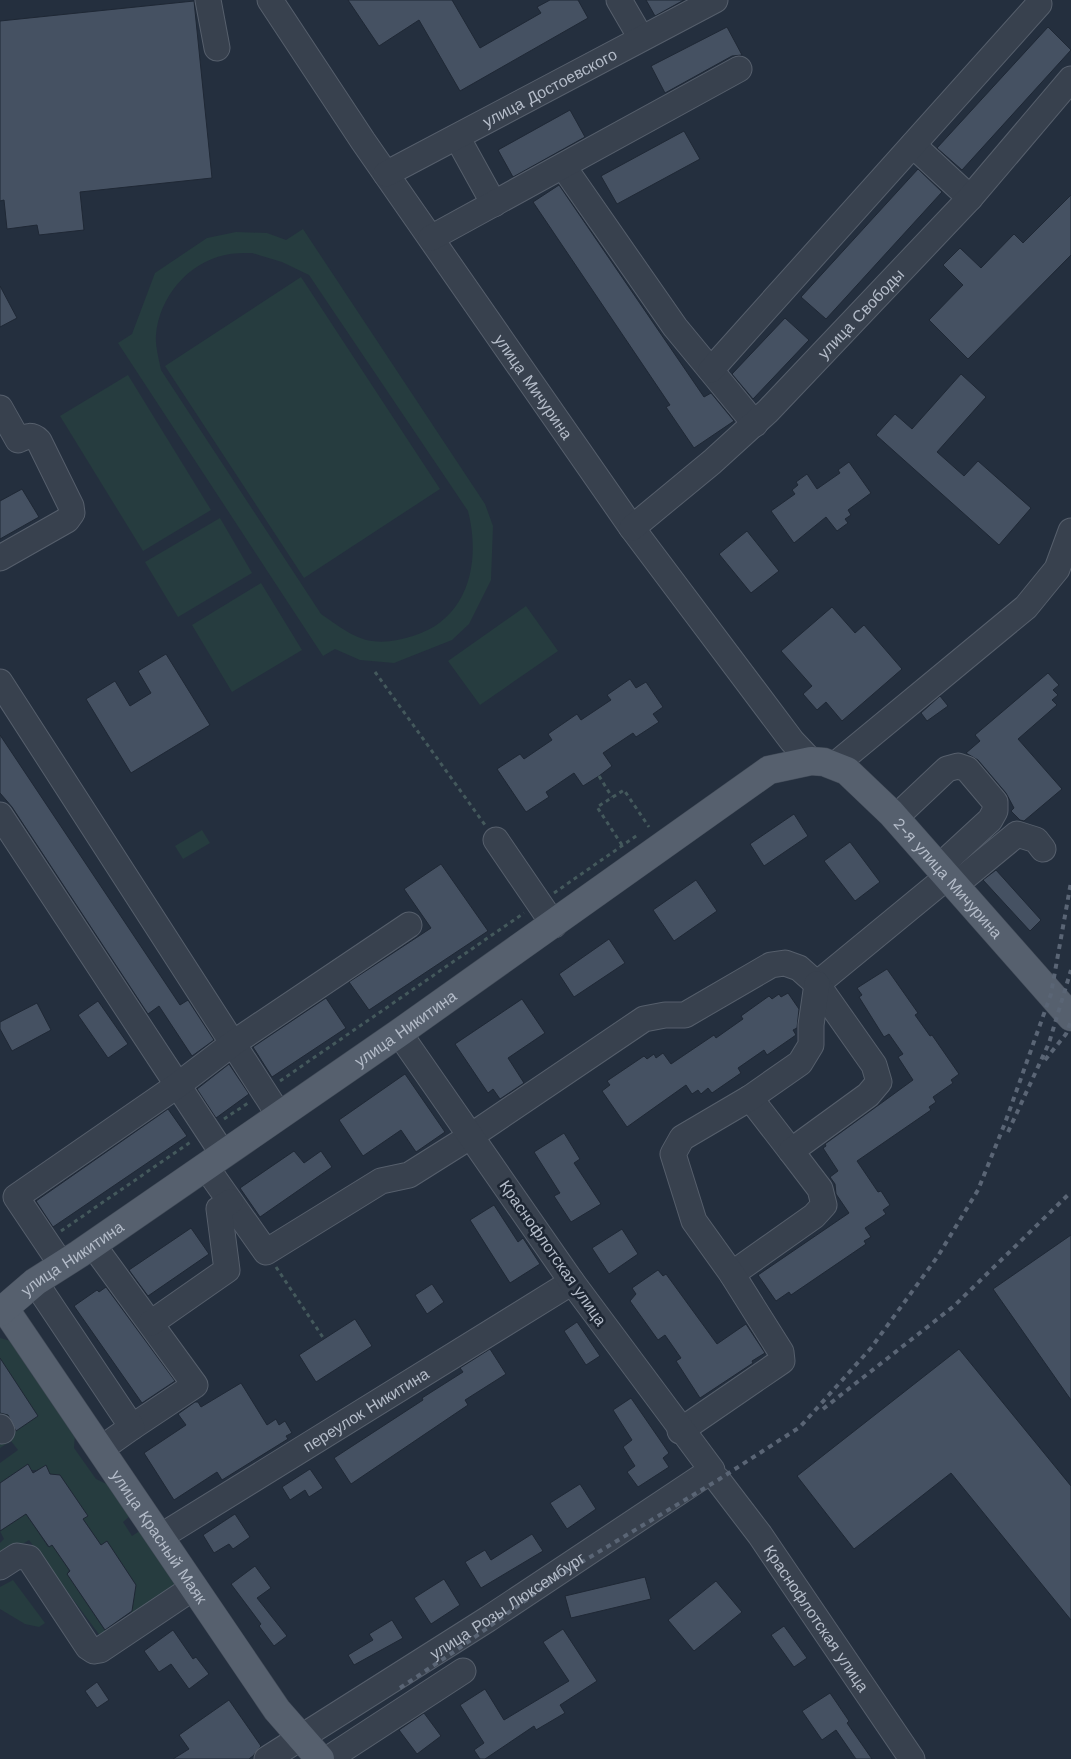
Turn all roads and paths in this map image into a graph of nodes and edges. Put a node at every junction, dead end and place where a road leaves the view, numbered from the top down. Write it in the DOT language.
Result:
graph roads {
  1 [pos="208,0"];
  2 [pos="270,0"];
  3 [pos="618,0"];
  4 [pos="713,0"];
  5 [pos="1039,4"];
  6 [pos="641,38"];
  7 [pos="216,48"];
  8 [pos="740,68"];
  9 [pos="1071,80"];
  10 [pos="457,137"];
  11 [pos="913,145"];
  12 [pos="563,166"];
  13 [pos="386,174"];
  14 [pos="970,198"];
  15 [pos="494,204"];
  16 [pos="431,238"];
  17 [pos="711,370"];
  18 [pos="0,408"];
  19 [pos="755,424"];
  20 [pos="9,446"];
  21 [pos="632,528"];
  22 [pos="1071,531"];
  23 [pos="0,558"];
  24 [pos="375,672"];
  25 [pos="4,697"];
  26 [pos="834,768"];
  27 [pos="598,776"];
  28 [pos="612,798"];
  29 [pos="0,815"];
  30 [pos="895,818"];
  31 [pos="657,821"];
  32 [pos="649,827"];
  33 [pos="496,840"];
  34 [pos="622,845"];
  35 [pos="1043,849"];
  36 [pos="947,876"];
  37 [pos="547,914"];
  38 [pos="409,925"];
  39 [pos="817,984"];
  40 [pos="1071,1017"];
  41 [pos="399,1033"];
  42 [pos="232,1044"];
  43 [pos="178,1085"];
  44 [pos="263,1092"];
  45 [pos="750,1098"];
  46 [pos="279,1115"];
  47 [pos="208,1131"];
  48 [pos="471,1136"];
  49 [pos="792,1151"];
  50 [pos="214,1160"];
  51 [pos="230,1202"];
  52 [pos="46,1241"];
  53 [pos="92,1245"];
  54 [pos="266,1252"];
  55 [pos="61,1264"];
  56 [pos="732,1274"];
  57 [pos="35,1282"];
  58 [pos="572,1282"];
  59 [pos="2,1310"];
  60 [pos="151,1323"];
  61 [pos="324,1339"];
  62 [pos="132,1427"];
  63 [pos="680,1431"];
  64 [pos="100,1449"];
  65 [pos="715,1475"];
  66 [pos="160,1537"];
  67 [pos="0,1567"];
  68 [pos="194,1587"];
  69 [pos="463,1671"];
  70 [pos="300,1738"];
  71 [pos="267,1759"];
  72 [pos="320,1759"];
  73 [pos="328,1759"];
  74 [pos="912,1759"];
  1 -- 7 [label="street"];
  2 -- 13 [label="street, улица Мичурина"];
  3 -- 6 [label="street"];
  4 -- 6 [label="street, улица Достоевского"];
  5 -- 11 [label="street"];
  6 -- 10 [label="street, улица Достоевского"];
  8 -- 12 [label="street"];
  9 -- 14 [label="street, улица Свободы"];
  10 -- 13 [label="street, улица Достоевского"];
  10 -- 15 [label="street"];
  11 -- 14 [label="street"];
  11 -- 17 [label="street"];
  12 -- 15 [label="street"];
  12 -- 17 [label="street"];
  13 -- 16 [label="street, улица Мичурина"];
  14 -- 19 [label="street, улица Свободы"];
  15 -- 16 [label="street"];
  16 -- 21 [label="street, улица Мичурина"];
  17 -- 19 [label="street"];
  18 -- 20 [label="street"];
  19 -- 21 [label="street, улица Свободы"];
  20 -- 23 [label="street"];
  21 -- 26 [label="street, улица Мичурина"];
  22 -- 26 [label="street"];
  24 -- 33 [label="path"];
  25 -- 42 [label="street"];
  26 -- 30 [label="main road, 2-я улица Мичурина"];
  26 -- 37 [label="main road, улица Никитина"];
  27 -- 28 [label="path"];
  28 -- 32 [label="path"];
  28 -- 34 [label="path"];
  29 -- 43 [label="street"];
  30 -- 36 [label="main road, 2-я улица Мичурина"];
  30 -- 36 [label="street"];
  31 -- 32 [label="path"];
  32 -- 34 [label="path"];
  33 -- 37 [label="street"];
  34 -- 37 [label="path"];
  35 -- 36 [label="street"];
  36 -- 39 [label="street"];
  36 -- 40 [label="main road, 2-я улица Мичурина"];
  37 -- 41 [label="main road, улица Никитина"];
  37 -- 44 [label="path"];
  38 -- 42 [label="street"];
  39 -- 45 [label="street"];
  39 -- 48 [label="street"];
  39 -- 49 [label="street"];
  41 -- 46 [label="main road, улица Никитина"];
  41 -- 48 [label="street, Краснофлотская улица"];
  42 -- 43 [label="street"];
  42 -- 44 [label="street"];
  43 -- 47 [label="street"];
  43 -- 52 [label="street"];
  44 -- 46 [label="street"];
  44 -- 47 [label="path"];
  45 -- 49 [label="street"];
  45 -- 56 [label="street"];
  46 -- 50 [label="main road, улица Никитина"];
  47 -- 50 [label="street"];
  47 -- 52 [label="path"];
  48 -- 54 [label="street"];
  48 -- 58 [label="street, Краснофлотская улица"];
  49 -- 56 [label="street"];
  50 -- 51 [label="street"];
  50 -- 53 [label="main road, улица Никитина"];
  51 -- 54 [label="street"];
  51 -- 60 [label="street"];
  52 -- 55 [label="street"];
  53 -- 55 [label="main road, улица Никитина"];
  53 -- 60 [label="street"];
  54 -- 61 [label="path"];
  55 -- 57 [label="main road, улица Никитина"];
  56 -- 63 [label="street"];
  57 -- 59 [label="main road, улица Никитина"];
  57 -- 62 [label="street"];
  58 -- 63 [label="street, Краснофлотская улица"];
  58 -- 66 [label="street, переулок Никитина"];
  59 -- 64 [label="main road, улица Красный Маяк"];
  60 -- 62 [label="street"];
  62 -- 64 [label="street"];
  63 -- 65 [label="street, Краснофлотская улица"];
  64 -- 66 [label="main road, улица Красный Маяк"];
  65 -- 70 [label="street, улица Розы Люксембург"];
  65 -- 74 [label="street, Краснофлотская улица"];
  66 -- 68 [label="main road, улица Красный Маяк"];
  67 -- 68 [label="street"];
  68 -- 70 [label="main road, улица Красный Маяк"];
  69 -- 73 [label="street"];
  70 -- 71 [label="street, улица Розы Люксембург"];
  70 -- 72 [label="main road, улица Красный Маяк"];
}
